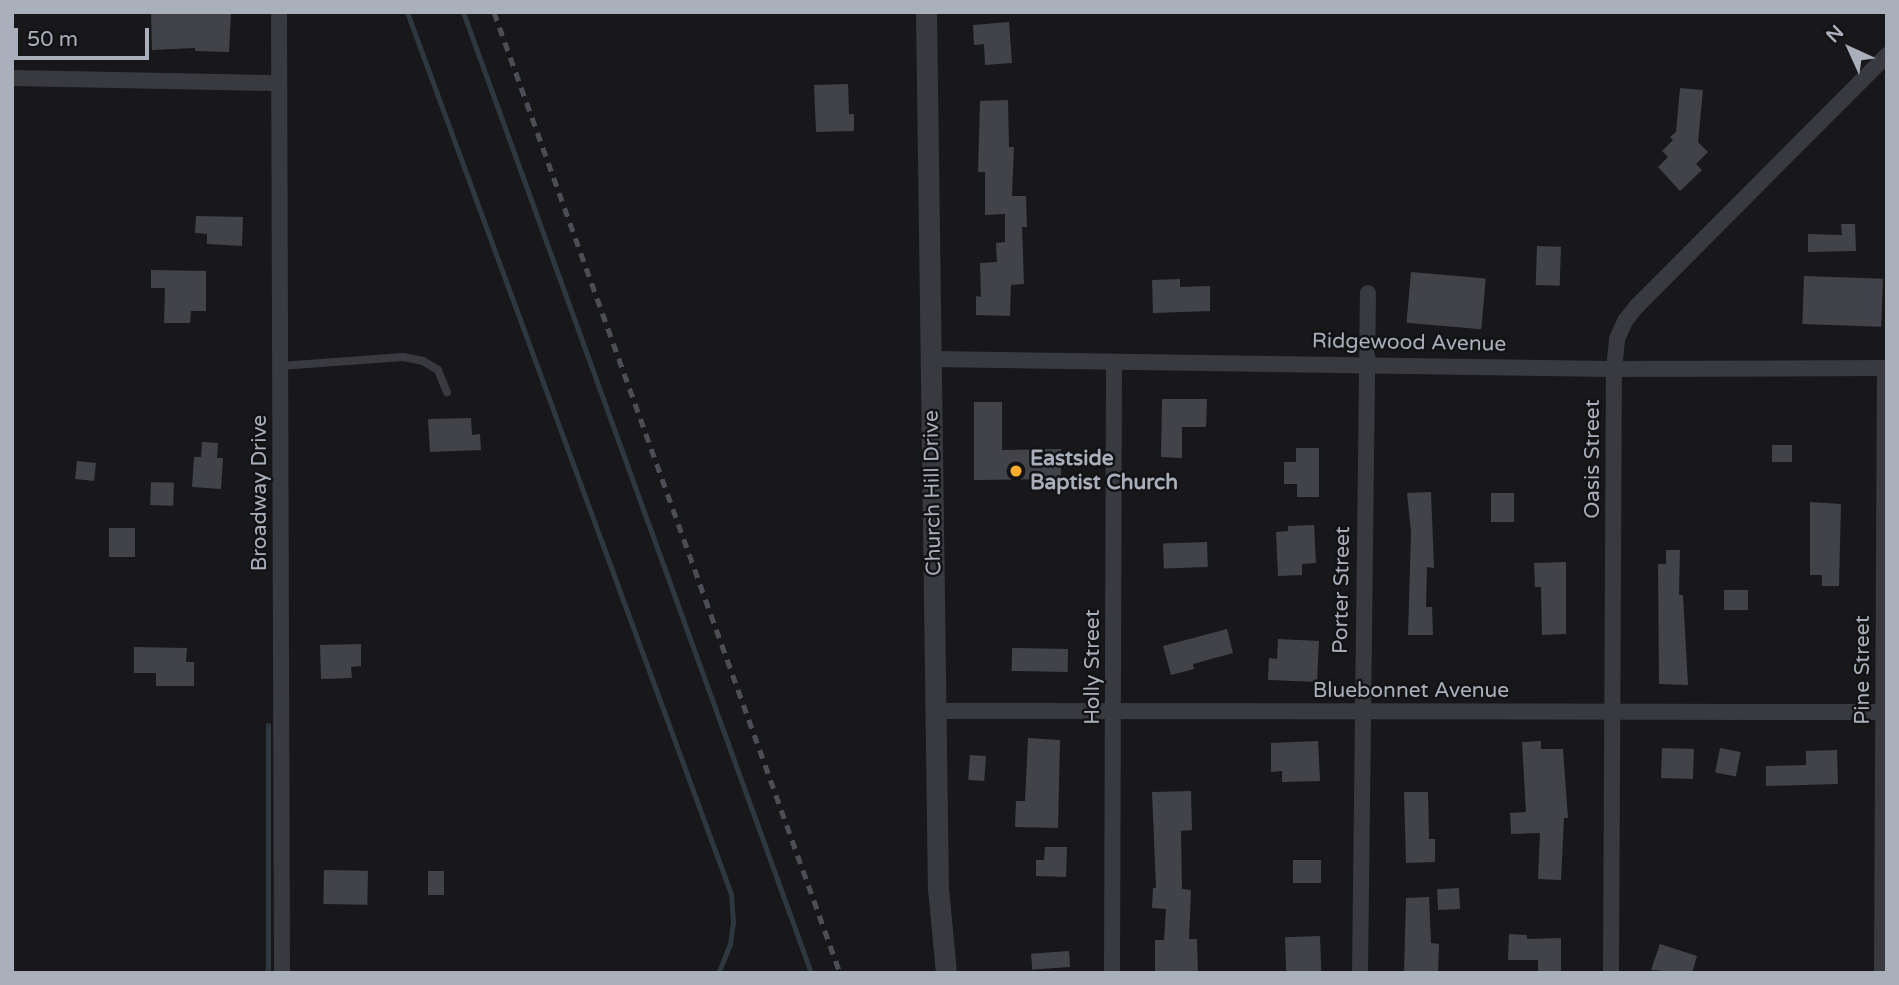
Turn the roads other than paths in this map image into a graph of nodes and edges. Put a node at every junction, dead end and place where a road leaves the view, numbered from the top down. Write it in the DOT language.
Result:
graph roads {
  1 [pos="279,12"];
  2 [pos="926,12"];
  3 [pos="1887,55"];
  4 [pos="12,78"];
  5 [pos="279,83"];
  6 [pos="1368,293"];
  7 [pos="930,359"];
  8 [pos="1114,362"];
  9 [pos="1366,363"];
  10 [pos="281,366"];
  11 [pos="1886,368"];
  12 [pos="1614,369"];
  13 [pos="447,393"];
  14 [pos="1114,709"];
  15 [pos="936,711"];
  16 [pos="1885,712"];
  17 [pos="1362,713"];
  18 [pos="1613,713"];
  19 [pos="282,973"];
  20 [pos="946,973"];
  21 [pos="1112,973"];
  22 [pos="1360,973"];
  23 [pos="1611,973"];
  24 [pos="1882,973"];
  1 -- 5 [label="street, Broadway Drive"];
  2 -- 7 [label="street, Church Hill Drive"];
  3 -- 12 [label="street, Oasis Street"];
  4 -- 5 [label="street"];
  5 -- 10 [label="street, Broadway Drive"];
  6 -- 9 [label="street, Porter Street"];
  7 -- 8 [label="street, Ridgewood Avenue"];
  7 -- 15 [label="street, Church Hill Drive"];
  8 -- 9 [label="street, Ridgewood Avenue"];
  8 -- 14 [label="street, Holly Street"];
  9 -- 12 [label="street, Ridgewood Avenue"];
  9 -- 17 [label="street, Porter Street"];
  10 -- 13 [label="lane"];
  10 -- 19 [label="street, Broadway Drive"];
  11 -- 12 [label="street, Ridgewood Avenue"];
  11 -- 16 [label="street, Pine Street"];
  12 -- 18 [label="street, Oasis Street"];
  14 -- 15 [label="street, Bluebonnet Avenue"];
  14 -- 17 [label="street, Bluebonnet Avenue"];
  14 -- 21 [label="street, Holly Street"];
  15 -- 20 [label="street, Church Hill Drive"];
  16 -- 18 [label="street, Bluebonnet Avenue"];
  16 -- 24 [label="street, Pine Street"];
  17 -- 18 [label="street, Bluebonnet Avenue"];
  17 -- 22 [label="street, Porter Street"];
  18 -- 23 [label="street, Oasis Street"];
}
